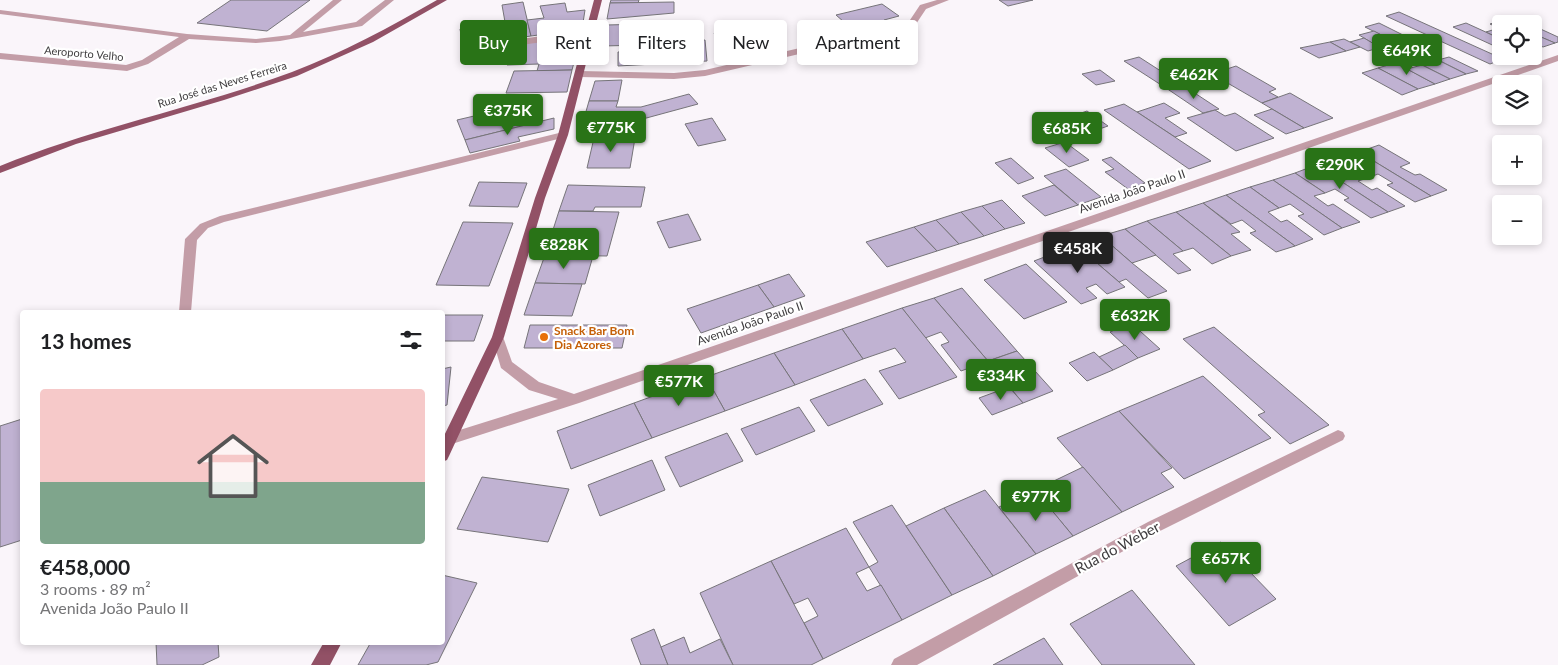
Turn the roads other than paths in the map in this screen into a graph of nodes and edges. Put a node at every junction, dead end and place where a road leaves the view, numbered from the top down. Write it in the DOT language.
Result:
graph roads {
  1 [pos="338,0"];
  2 [pos="390,0"];
  3 [pos="443,0"];
  4 [pos="598,0"];
  5 [pos="945,0"];
  6 [pos="0,12"];
  7 [pos="594,20"];
  8 [pos="187,36"];
  9 [pos="292,36"];
  10 [pos="0,56"];
  11 [pos="1558,58"];
  12 [pos="582,65"];
  13 [pos="580,74"];
  14 [pos="563,135"];
  15 [pos="0,170"];
  16 [pos="185,310"];
  17 [pos="498,337"];
  18 [pos="574,399"];
  19 [pos="1338,436"];
  20 [pos="452,438"];
  21 [pos="445,451"];
  22 [pos="332,645"];
  23 [pos="320,665"];
  24 [pos="900,665"];
  1 -- 9 [label="street"];
  2 -- 9 [label="street"];
  3 -- 15 [label="main road, Rua José das Neves Ferreira"];
  4 -- 7 [label="main road"];
  5 -- 13 [label="street"];
  6 -- 8 [label="street"];
  8 -- 9 [label="street"];
  8 -- 10 [label="street, Aeroporto Velho"];
  11 -- 18 [label="street, Avenida João Paulo II"];
  12 -- 13 [label="main road"];
  13 -- 14 [label="main road"];
  14 -- 16 [label="street"];
  14 -- 17 [label="main road"];
  17 -- 18 [label="street"];
  17 -- 20 [label="main road"];
  18 -- 20 [label="street, Avenida João Paulo II"];
  19 -- 24 [label="street, Rua do Weber"];
  20 -- 21 [label="main road"];
  22 -- 23 [label="main road"];
}
